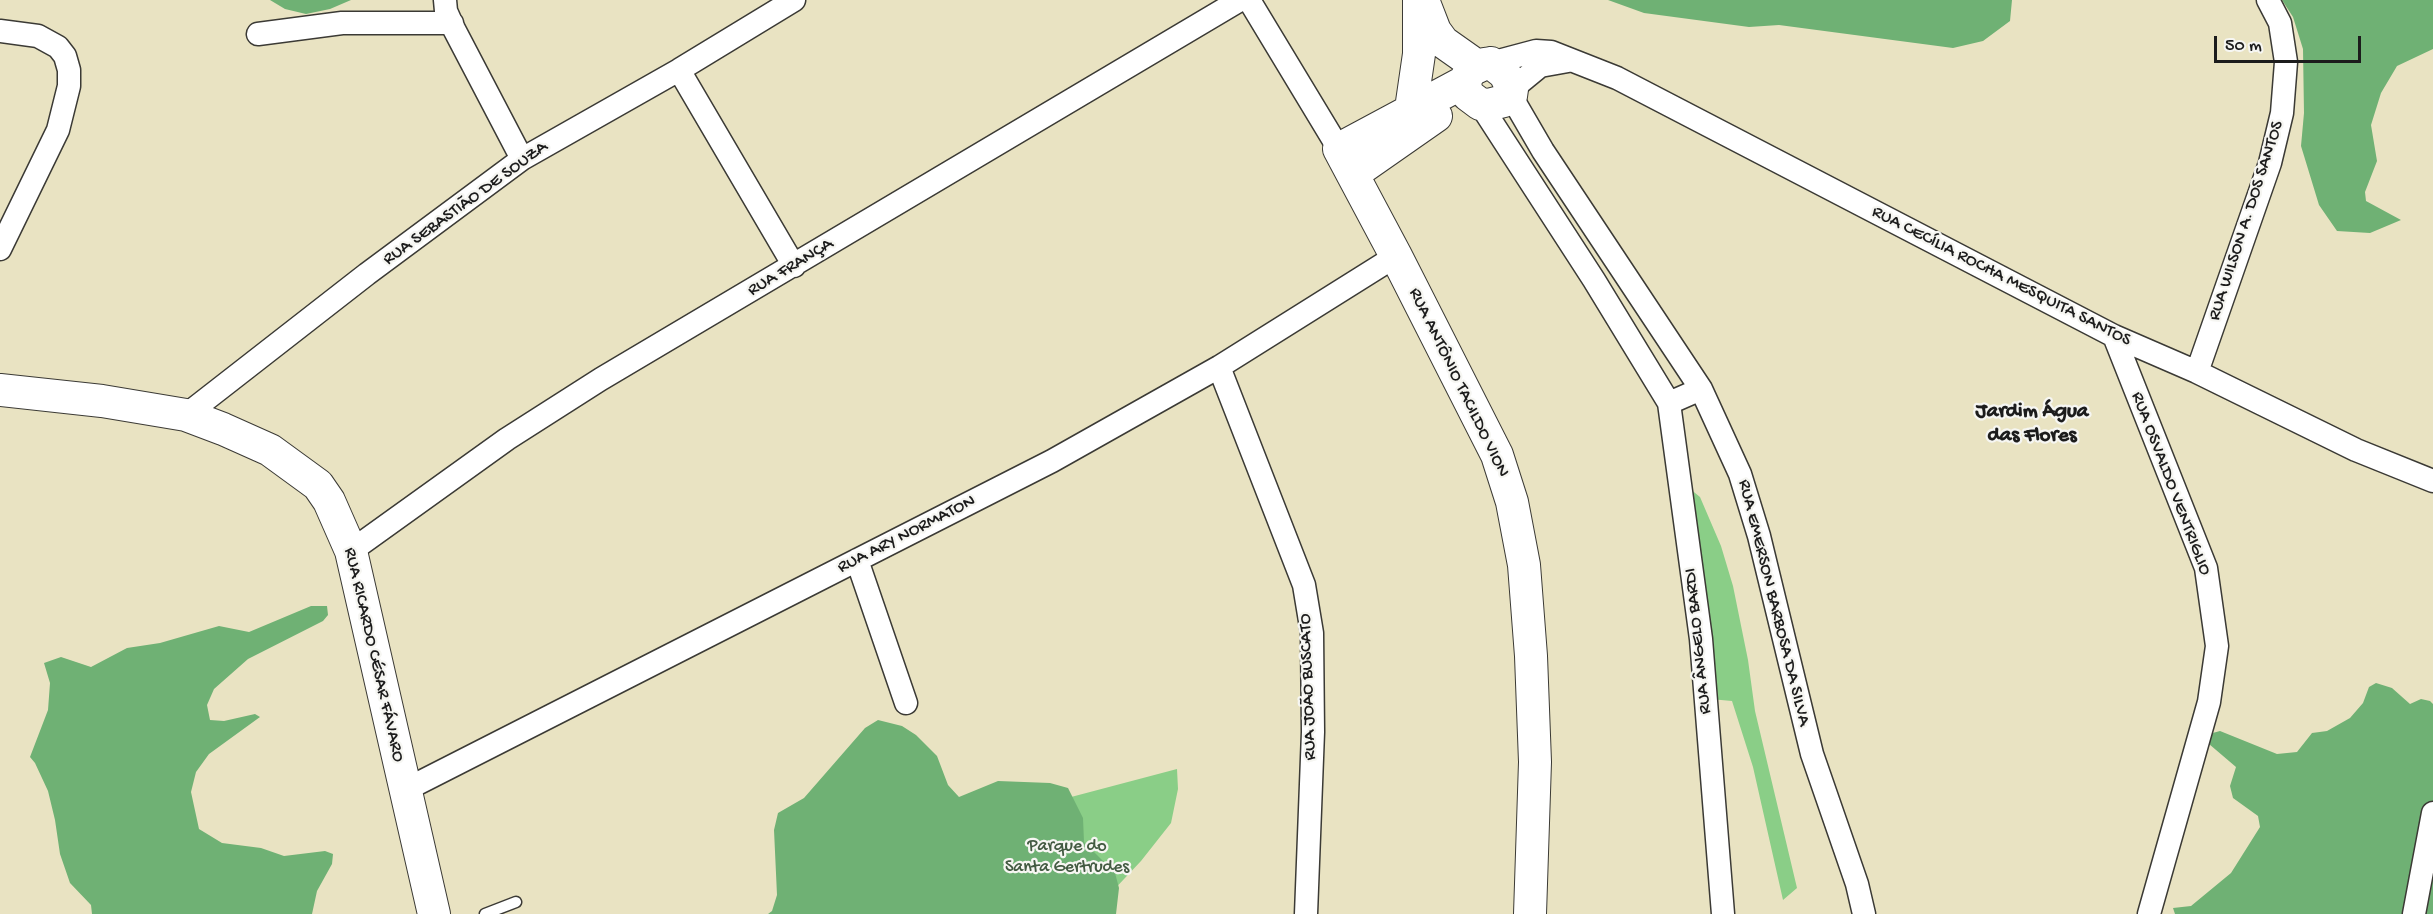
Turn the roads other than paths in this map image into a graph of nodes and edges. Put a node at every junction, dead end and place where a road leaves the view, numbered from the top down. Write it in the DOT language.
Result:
graph roads {
  1 [pos="445,0"];
  2 [pos="794,0"];
  3 [pos="1240,0"];
  4 [pos="1249,0"];
  5 [pos="2268,0"];
  6 [pos="1420,9"];
  7 [pos="452,23"];
  8 [pos="0,31"];
  9 [pos="258,34"];
  10 [pos="1575,60"];
  11 [pos="679,70"];
  12 [pos="1474,81"];
  13 [pos="1512,93"];
  14 [pos="1412,110"];
  15 [pos="522,159"];
  16 [pos="1346,162"];
  17 [pos="0,249"];
  18 [pos="1396,256"];
  19 [pos="794,266"];
  20 [pos="2114,336"];
  21 [pos="1219,367"];
  22 [pos="2197,372"];
  23 [pos="1701,389"];
  24 [pos="0,390"];
  25 [pos="1669,403"];
  26 [pos="186,415"];
  27 [pos="2433,481"];
  28 [pos="351,551"];
  29 [pos="857,560"];
  30 [pos="906,703"];
  31 [pos="405,790"];
  32 [pos="2433,813"];
  33 [pos="516,902"];
  34 [pos="434,914"];
  35 [pos="485,914"];
  36 [pos="1306,914"];
  37 [pos="1530,914"];
  38 [pos="1723,914"];
  39 [pos="1864,914"];
  40 [pos="2149,914"];
  41 [pos="2414,914"];
  1 -- 7 [label="street"];
  2 -- 11 [label="street, RUA SEBASTIÃO DE SOUZA"];
  3 -- 19 [label="street, RUA FRANÇA"];
  4 -- 16 [label="street, RUA ANTÔNIO TACILDO VION"];
  5 -- 22 [label="street, RUA WILSON A. DOS SANTOS"];
  6 -- 12 [label="street"];
  6 -- 14 [label="street"];
  7 -- 9 [label="street"];
  7 -- 15 [label="street"];
  8 -- 17 [label="street"];
  10 -- 12 [label="street, RUA CECÍLIA ROCHA MESQUITA SANTOS"];
  10 -- 13 [label="street"];
  10 -- 20 [label="street, RUA CECÍLIA ROCHA MESQUITA SANTOS"];
  11 -- 15 [label="street, RUA SEBASTIÃO DE SOUZA"];
  11 -- 19 [label="street"];
  12 -- 13 [label="street"];
  12 -- 14 [label="street"];
  12 -- 16 [label="street"];
  12 -- 25 [label="street"];
  13 -- 23 [label="street, RUA EMERSON BARBOSA DA SILVA"];
  14 -- 16 [label="street"];
  15 -- 26 [label="street, RUA SEBASTIÃO DE SOUZA"];
  16 -- 18 [label="street, RUA ANTÔNIO TACILDO VION"];
  18 -- 21 [label="street, RUA ARY NORMATON"];
  18 -- 37 [label="street, RUA ANTÔNIO TACILDO VION"];
  19 -- 28 [label="street, RUA FRANÇA"];
  20 -- 22 [label="street, RUA CECÍLIA ROCHA MESQUITA SANTOS"];
  20 -- 40 [label="street, RUA OSVALDO VENTRIGLIO"];
  21 -- 29 [label="street, RUA ARY NORMATON"];
  21 -- 36 [label="street, RUA JOÃO BUSCATO"];
  22 -- 27 [label="street, RUA CECÍLIA ROCHA MESQUITA SANTOS"];
  23 -- 25 [label="street"];
  23 -- 39 [label="street, RUA EMERSON BARBOSA DA SILVA"];
  24 -- 26 [label="street, RUA RICARDO CÉSAR FÁVARO"];
  25 -- 38 [label="street, RUA ÂNGELO BARDI"];
  26 -- 28 [label="street, RUA RICARDO CÉSAR FÁVARO"];
  28 -- 31 [label="street, RUA RICARDO CÉSAR FÁVARO"];
  29 -- 30 [label="street"];
  29 -- 31 [label="street, RUA ARY NORMATON"];
  31 -- 34 [label="street, RUA RICARDO CÉSAR FÁVARO"];
  32 -- 41 [label="street"];
  33 -- 35 [label="lane"];
}
